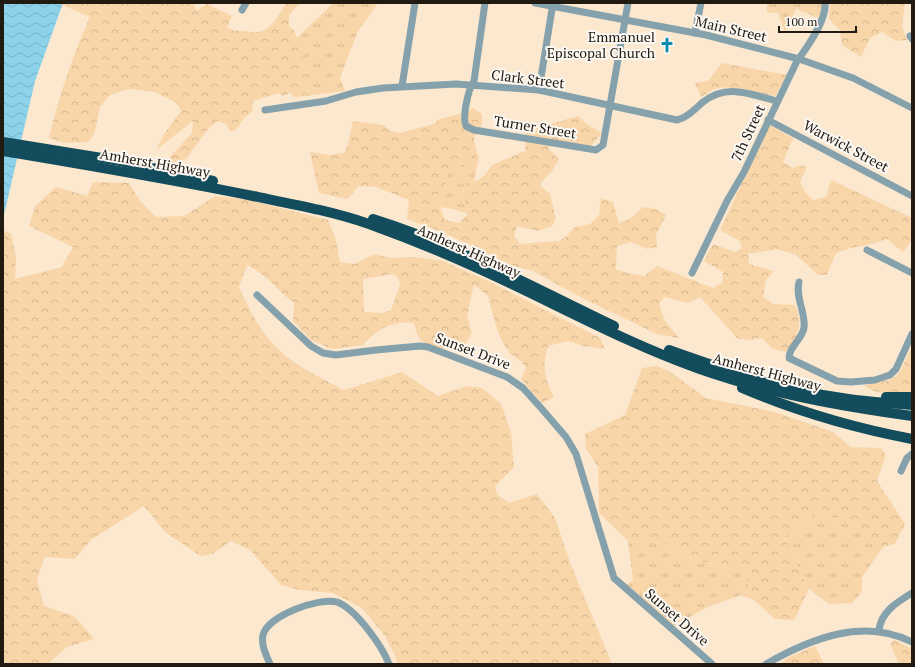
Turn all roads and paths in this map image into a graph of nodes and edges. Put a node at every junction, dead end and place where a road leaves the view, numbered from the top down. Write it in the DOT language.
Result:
graph roads {
  1 [pos="246,3"];
  2 [pos="415,3"];
  3 [pos="485,3"];
  4 [pos="535,3"];
  5 [pos="628,3"];
  6 [pos="701,3"];
  7 [pos="825,3"];
  8 [pos="553,5"];
  9 [pos="242,10"];
  10 [pos="625,20"];
  11 [pos="695,33"];
  12 [pos="799,59"];
  13 [pos="471,85"];
  14 [pos="402,86"];
  15 [pos="539,90"];
  16 [pos="777,101"];
  17 [pos="610,106"];
  18 [pos="912,108"];
  19 [pos="265,110"];
  20 [pos="768,120"];
  21 [pos="3,142"];
  22 [pos="3,151"];
  23 [pos="61,157"];
  24 [pos="912,196"];
  25 [pos="867,250"];
  26 [pos="692,273"];
  27 [pos="912,273"];
  28 [pos="799,282"];
  29 [pos="257,295"];
  30 [pos="912,334"];
  31 [pos="698,368"];
  32 [pos="774,384"];
  33 [pos="912,397"];
  34 [pos="912,405"];
  35 [pos="912,416"];
  36 [pos="912,439"];
  37 [pos="912,454"];
  38 [pos="900,471"];
  39 [pos="912,593"];
  40 [pos="879,630"];
  41 [pos="912,642"];
  42 [pos="270,664"];
  43 [pos="389,664"];
  44 [pos="712,664"];
  45 [pos="766,664"];
  1 -- 9 [label="street"];
  2 -- 14 [label="street"];
  3 -- 13 [label="street"];
  4 -- 8 [label="street, Main Street"];
  5 -- 10 [label="street"];
  6 -- 11 [label="street"];
  7 -- 12 [label="street, 7th Street"];
  8 -- 10 [label="street, Main Street"];
  8 -- 15 [label="street"];
  10 -- 11 [label="street, Main Street"];
  10 -- 17 [label="street"];
  11 -- 12 [label="street, Main Street"];
  12 -- 16 [label="street, 7th Street"];
  12 -- 18 [label="street, Main Street"];
  13 -- 14 [label="street, Clark Street"];
  13 -- 15 [label="street, Clark Street"];
  13 -- 17 [label="street, Turner Street"];
  14 -- 19 [label="street, Clark Street"];
  15 -- 17 [label="street, Clark Street"];
  16 -- 17 [label="street, Clark Street"];
  16 -- 20 [label="street, 7th Street"];
  20 -- 24 [label="street, Warwick Street"];
  20 -- 26 [label="street, 7th Street"];
  21 -- 23 [label="highway, Amherst Highway"];
  22 -- 23 [label="highway, Amherst Highway"];
  23 -- 31 [label="highway, Amherst Highway"];
  23 -- 32 [label="highway, Amherst Highway"];
  25 -- 27 [label="street"];
  28 -- 30 [label="street"];
  29 -- 44 [label="street, Sunset Drive"];
  31 -- 35 [label="highway, Amherst Highway"];
  31 -- 36 [label="highway"];
  32 -- 33 [label="highway"];
  32 -- 34 [label="highway, Amherst Highway"];
  37 -- 38 [label="street"];
  39 -- 40 [label="street"];
  40 -- 41 [label="street"];
  40 -- 45 [label="street"];
  42 -- 43 [label="street"];
}
